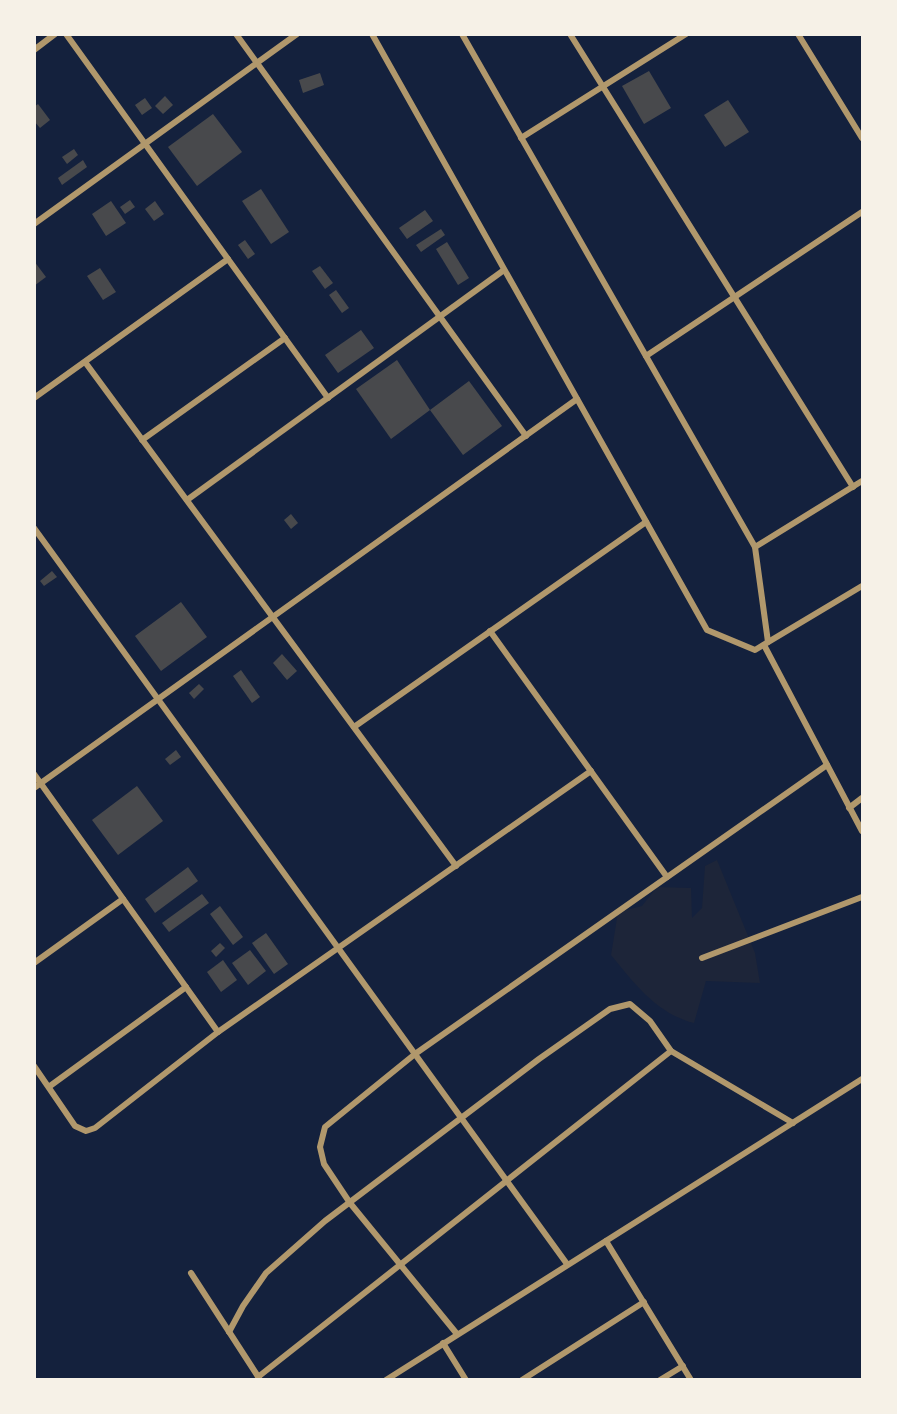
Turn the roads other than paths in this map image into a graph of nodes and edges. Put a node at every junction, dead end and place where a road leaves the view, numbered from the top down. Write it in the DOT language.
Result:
graph roads {
  1 [pos="55,34"];
  2 [pos="66,34"];
  3 [pos="237,34"];
  4 [pos="297,34"];
  5 [pos="372,34"];
  6 [pos="462,34"];
  7 [pos="570,34"];
  8 [pos="686,34"];
  9 [pos="798,34"];
  10 [pos="34,50"];
  11 [pos="257,63"];
  12 [pos="603,87"];
  13 [pos="521,138"];
  14 [pos="862,138"];
  15 [pos="145,144"];
  16 [pos="862,212"];
  17 [pos="34,224"];
  18 [pos="228,259"];
  19 [pos="504,270"];
  20 [pos="734,297"];
  21 [pos="440,317"];
  22 [pos="285,338"];
  23 [pos="646,356"];
  24 [pos="85,362"];
  25 [pos="34,398"];
  26 [pos="328,398"];
  27 [pos="577,399"];
  28 [pos="526,436"];
  29 [pos="142,440"];
  30 [pos="862,480"];
  31 [pos="852,487"];
  32 [pos="187,500"];
  33 [pos="646,522"];
  34 [pos="34,528"];
  35 [pos="755,547"];
  36 [pos="862,586"];
  37 [pos="273,617"];
  38 [pos="490,631"];
  39 [pos="766,643"];
  40 [pos="158,699"];
  41 [pos="354,727"];
  42 [pos="827,765"];
  43 [pos="591,771"];
  44 [pos="34,774"];
  45 [pos="41,783"];
  46 [pos="34,788"];
  47 [pos="862,798"];
  48 [pos="849,808"];
  49 [pos="862,831"];
  50 [pos="456,866"];
  51 [pos="667,877"];
  52 [pos="862,897"];
  53 [pos="123,899"];
  54 [pos="338,948"];
  55 [pos="702,958"];
  56 [pos="34,963"];
  57 [pos="186,987"];
  58 [pos="218,1032"];
  59 [pos="670,1051"];
  60 [pos="415,1054"];
  61 [pos="34,1066"];
  62 [pos="862,1079"];
  63 [pos="50,1086"];
  64 [pos="462,1119"];
  65 [pos="793,1123"];
  66 [pos="506,1181"];
  67 [pos="350,1203"];
  68 [pos="606,1241"];
  69 [pos="400,1264"];
  70 [pos="567,1264"];
  71 [pos="192,1272"];
  72 [pos="644,1302"];
  73 [pos="229,1332"];
  74 [pos="457,1334"];
  75 [pos="443,1343"];
  76 [pos="683,1366"];
  77 [pos="396,1377"];
  78 [pos="259,1378"];
  79 [pos="386,1380"];
  80 [pos="466,1380"];
  81 [pos="522,1380"];
  82 [pos="660,1380"];
  83 [pos="692,1380"];
  1 -- 10 [label="street"];
  2 -- 15 [label="street"];
  3 -- 11 [label="street"];
  4 -- 11 [label="street"];
  5 -- 19 [label="street"];
  6 -- 13 [label="street"];
  7 -- 12 [label="street"];
  8 -- 12 [label="street"];
  9 -- 14 [label="street"];
  11 -- 15 [label="street"];
  11 -- 21 [label="street"];
  12 -- 13 [label="street"];
  12 -- 20 [label="street"];
  13 -- 23 [label="street"];
  15 -- 17 [label="street"];
  15 -- 18 [label="street"];
  16 -- 20 [label="street"];
  18 -- 22 [label="street"];
  18 -- 24 [label="street"];
  19 -- 21 [label="street"];
  19 -- 27 [label="street"];
  20 -- 23 [label="street"];
  20 -- 31 [label="street"];
  21 -- 26 [label="street"];
  21 -- 28 [label="street"];
  22 -- 26 [label="street"];
  22 -- 29 [label="street"];
  23 -- 35 [label="street"];
  24 -- 25 [label="street"];
  24 -- 29 [label="street"];
  26 -- 32 [label="street"];
  27 -- 28 [label="street"];
  27 -- 33 [label="street"];
  28 -- 37 [label="street"];
  29 -- 32 [label="street"];
  30 -- 31 [label="street"];
  31 -- 35 [label="street"];
  32 -- 37 [label="street"];
  33 -- 38 [label="street"];
  33 -- 39 [label="street"];
  34 -- 40 [label="street"];
  35 -- 39 [label="street"];
  36 -- 39 [label="street"];
  37 -- 40 [label="street"];
  37 -- 41 [label="street"];
  38 -- 41 [label="street"];
  38 -- 43 [label="street"];
  39 -- 42 [label="street"];
  40 -- 45 [label="street"];
  40 -- 54 [label="street"];
  41 -- 50 [label="street"];
  42 -- 48 [label="street"];
  42 -- 51 [label="street"];
  43 -- 50 [label="street"];
  43 -- 51 [label="street"];
  44 -- 45 [label="street"];
  45 -- 46 [label="street"];
  45 -- 53 [label="street"];
  47 -- 48 [label="street"];
  48 -- 49 [label="street"];
  50 -- 54 [label="street"];
  51 -- 60 [label="street"];
  52 -- 55 [label="street"];
  53 -- 56 [label="street"];
  53 -- 57 [label="street"];
  54 -- 58 [label="street"];
  54 -- 60 [label="street"];
  57 -- 58 [label="street"];
  57 -- 63 [label="street"];
  58 -- 63 [label="street"];
  59 -- 64 [label="street"];
  59 -- 65 [label="street"];
  59 -- 66 [label="street"];
  60 -- 64 [label="street"];
  60 -- 67 [label="street"];
  61 -- 63 [label="street"];
  62 -- 65 [label="street"];
  64 -- 66 [label="street"];
  64 -- 67 [label="street"];
  65 -- 68 [label="street"];
  66 -- 69 [label="street"];
  66 -- 70 [label="street"];
  67 -- 69 [label="street"];
  67 -- 73 [label="street"];
  68 -- 70 [label="street"];
  68 -- 72 [label="street"];
  69 -- 74 [label="street"];
  69 -- 78 [label="street"];
  70 -- 74 [label="street"];
  71 -- 73 [label="street"];
  72 -- 76 [label="street"];
  72 -- 81 [label="street"];
  73 -- 78 [label="street"];
  74 -- 75 [label="street"];
  75 -- 77 [label="street"];
  75 -- 80 [label="street"];
  76 -- 82 [label="street"];
  76 -- 83 [label="street"];
  77 -- 79 [label="street"];
}
